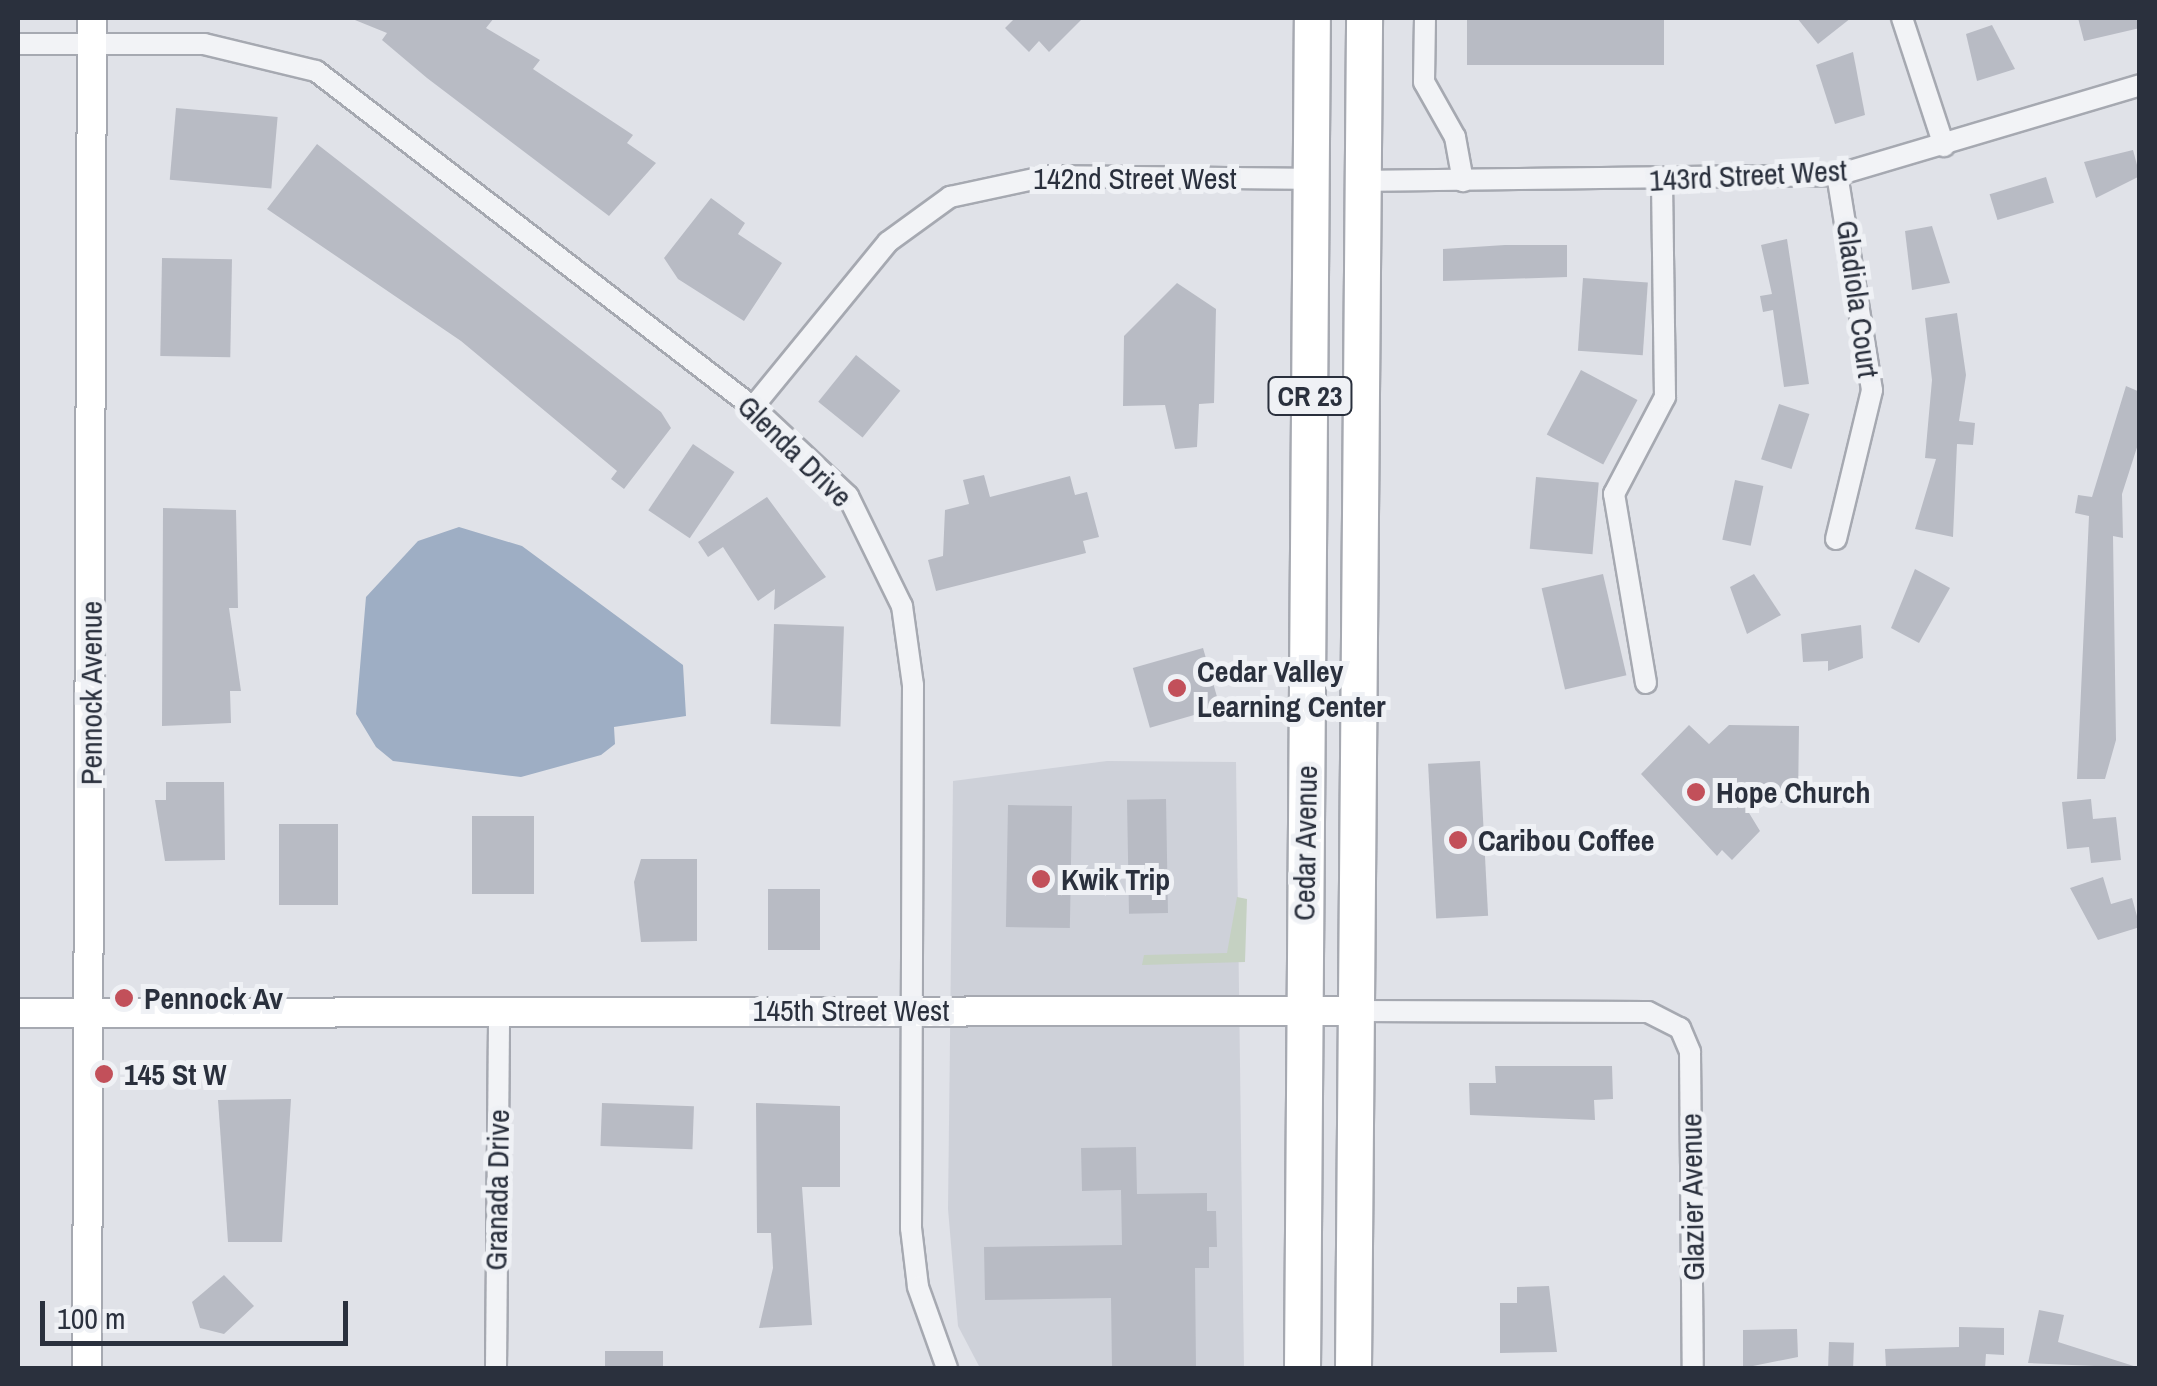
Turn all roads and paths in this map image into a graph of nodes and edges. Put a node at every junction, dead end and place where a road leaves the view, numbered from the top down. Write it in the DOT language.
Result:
graph roads {
  1 [pos="1312,18"];
  2 [pos="1364,18"];
  3 [pos="1425,18"];
  4 [pos="1902,18"];
  5 [pos="92,31"];
  6 [pos="18,44"];
  7 [pos="2140,84"];
  8 [pos="1944,146"];
  9 [pos="1838,175"];
  10 [pos="1312,179"];
  11 [pos="1365,181"];
  12 [pos="1464,182"];
  13 [pos="1662,182"];
  14 [pos="754,407"];
  15 [pos="1836,539"];
  16 [pos="1646,682"];
  17 [pos="912,1010"];
  18 [pos="499,1011"];
  19 [pos="1303,1011"];
  20 [pos="1356,1011"];
  21 [pos="18,1013"];
  22 [pos="90,1013"];
  23 [pos="1680,1028"];
  24 [pos="86,1368"];
  25 [pos="496,1368"];
  26 [pos="948,1368"];
  27 [pos="1302,1368"];
  28 [pos="1354,1368"];
  29 [pos="1693,1368"];
  1 -- 10 [label="highway, Cedar Avenue / CR 23"];
  2 -- 11 [label="highway, Cedar Avenue / CR 23"];
  3 -- 12 [label="street"];
  4 -- 8 [label="street"];
  5 -- 6 [label="street, Glenda Drive"];
  5 -- 14 [label="street, Glenda Drive"];
  5 -- 22 [label="street, Pennock Avenue"];
  7 -- 8 [label="street, 143rd Street West"];
  8 -- 9 [label="street, 143rd Street West"];
  9 -- 13 [label="street, 143rd Street West"];
  9 -- 15 [label="street, Gladiola Court"];
  10 -- 14 [label="street, 142nd Street West"];
  10 -- 19 [label="highway, Cedar Avenue / CR 23"];
  11 -- 12 [label="street, 143rd Street West"];
  11 -- 20 [label="highway, Cedar Avenue / CR 23"];
  12 -- 13 [label="street, 143rd Street West"];
  13 -- 16 [label="street"];
  14 -- 17 [label="street, Glenda Drive"];
  17 -- 18 [label="street, 145th Street West"];
  17 -- 19 [label="street, 145th Street West"];
  17 -- 26 [label="street, Glenda Drive"];
  18 -- 22 [label="street, 145th Street West"];
  18 -- 25 [label="street, Granada Drive"];
  19 -- 20 [label="street, 145th Street West"];
  19 -- 27 [label="highway, Cedar Avenue / CR 23"];
  20 -- 23 [label="street, 145th Street West"];
  20 -- 28 [label="highway, Cedar Avenue / CR 23"];
  21 -- 22 [label="street, 145th Street West"];
  22 -- 24 [label="street, Pennock Avenue"];
  23 -- 29 [label="street, Glazier Avenue"];
}
